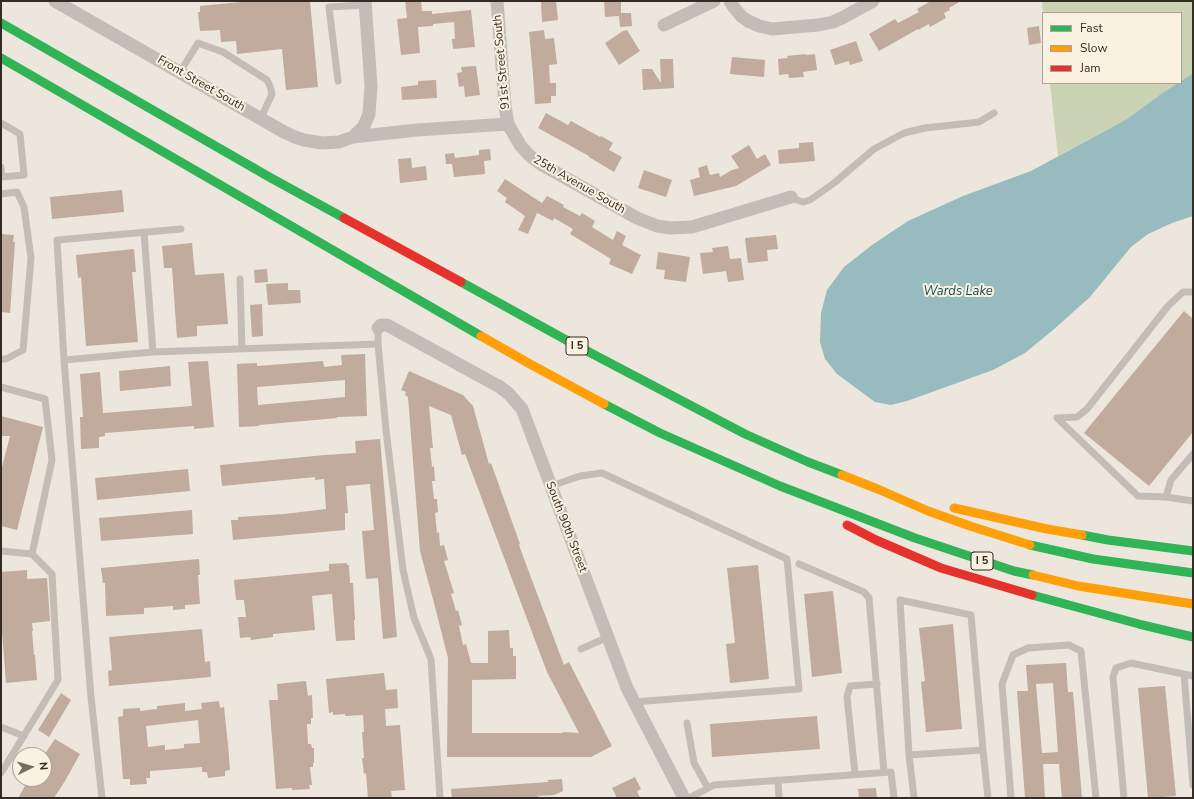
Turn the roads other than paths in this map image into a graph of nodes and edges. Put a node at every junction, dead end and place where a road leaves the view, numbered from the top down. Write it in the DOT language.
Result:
graph roads {
  1 [pos="55,1"];
  2 [pos="497,1"];
  3 [pos="714,1"];
  4 [pos="730,1"];
  5 [pos="872,1"];
  6 [pos="365,3"];
  7 [pos="1,23"];
  8 [pos="664,25"];
  9 [pos="1,58"];
  10 [pos="180,72"];
  11 [pos="338,81"];
  12 [pos="994,113"];
  13 [pos="261,118"];
  14 [pos="1,123"];
  15 [pos="508,124"];
  16 [pos="353,137"];
  17 [pos="1,167"];
  18 [pos="1,177"];
  19 [pos="1,194"];
  20 [pos="791,197"];
  21 [pos="181,229"];
  22 [pos="144,232"];
  23 [pos="240,279"];
  24 [pos="1193,292"];
  25 [pos="378,328"];
  26 [pos="378,344"];
  27 [pos="242,349"];
  28 [pos="153,352"];
  29 [pos="1,359"];
  30 [pos="64,360"];
  31 [pos="1,387"];
  32 [pos="1193,454"];
  33 [pos="550,486"];
  34 [pos="780,486"];
  35 [pos="880,490"];
  36 [pos="1166,497"];
  37 [pos="928,502"];
  38 [pos="1193,502"];
  39 [pos="943,505"];
  40 [pos="823,512"];
  41 [pos="836,519"];
  42 [pos="1,551"];
  43 [pos="1193,551"];
  44 [pos="32,554"];
  45 [pos="800,564"];
  46 [pos="1193,573"];
  47 [pos="1193,604"];
  48 [pos="608,637"];
  49 [pos="1193,637"];
  50 [pos="581,649"];
  51 [pos="1184,674"];
  52 [pos="1193,676"];
  53 [pos="877,684"];
  54 [pos="634,702"];
  55 [pos="687,723"];
  56 [pos="1,727"];
  57 [pos="24,736"];
  58 [pos="984,750"];
  59 [pos="910,755"];
  60 [pos="884,772"];
  61 [pos="1,773"];
  62 [pos="855,774"];
  63 [pos="778,780"];
  64 [pos="1193,785"];
  65 [pos="708,788"];
  66 [pos="102,798"];
  67 [pos="440,798"];
  68 [pos="684,798"];
  69 [pos="689,798"];
  70 [pos="779,798"];
  71 [pos="894,798"];
  72 [pos="914,798"];
  73 [pos="988,798"];
  74 [pos="1012,798"];
  75 [pos="1096,798"];
  76 [pos="1124,798"];
  1 -- 10 [label="street, Front Street South"];
  2 -- 15 [label="street, 91st Street South"];
  3 -- 8 [label="street"];
  4 -- 5 [label="street"];
  6 -- 11 [label="lane"];
  6 -- 16 [label="street"];
  7 -- 35 [label="highway, I 5"];
  9 -- 34 [label="highway, I 5"];
  10 -- 13 [label="street, Front Street South"];
  10 -- 13 [label="lane"];
  12 -- 20 [label="lane"];
  13 -- 16 [label="street, Front Street South"];
  14 -- 18 [label="lane"];
  15 -- 16 [label="street"];
  15 -- 20 [label="street, 25th Avenue South"];
  17 -- 18 [label="lane"];
  19 -- 29 [label="lane"];
  21 -- 22 [label="lane"];
  22 -- 28 [label="lane"];
  22 -- 30 [label="lane"];
  23 -- 27 [label="lane"];
  24 -- 36 [label="lane"];
  25 -- 26 [label="lane"];
  25 -- 33 [label="street, South 90th Street"];
  26 -- 27 [label="lane"];
  26 -- 67 [label="lane"];
  27 -- 28 [label="lane"];
  28 -- 30 [label="lane"];
  30 -- 66 [label="lane"];
  31 -- 44 [label="lane"];
  32 -- 36 [label="lane"];
  33 -- 48 [label="street, South 90th Street"];
  33 -- 54 [label="lane"];
  34 -- 40 [label="highway"];
  34 -- 47 [label="highway, I 5"];
  35 -- 37 [label="highway"];
  35 -- 46 [label="highway, I 5"];
  36 -- 38 [label="lane"];
  39 -- 43 [label="highway"];
  41 -- 49 [label="highway"];
  42 -- 44 [label="lane"];
  44 -- 57 [label="lane"];
  45 -- 53 [label="lane"];
  48 -- 50 [label="lane"];
  48 -- 54 [label="street, South 90th Street"];
  51 -- 52 [label="lane"];
  51 -- 64 [label="lane"];
  51 -- 76 [label="lane"];
  53 -- 60 [label="lane"];
  53 -- 62 [label="lane"];
  54 -- 68 [label="street, South 90th Street"];
  55 -- 65 [label="lane"];
  56 -- 57 [label="lane"];
  57 -- 61 [label="lane"];
  58 -- 59 [label="lane"];
  58 -- 59 [label="lane"];
  58 -- 73 [label="lane"];
  59 -- 72 [label="lane"];
  60 -- 62 [label="lane"];
  60 -- 71 [label="lane"];
  62 -- 63 [label="lane"];
  63 -- 65 [label="lane"];
  63 -- 70 [label="lane"];
  65 -- 69 [label="lane"];
  74 -- 75 [label="lane"];
}
